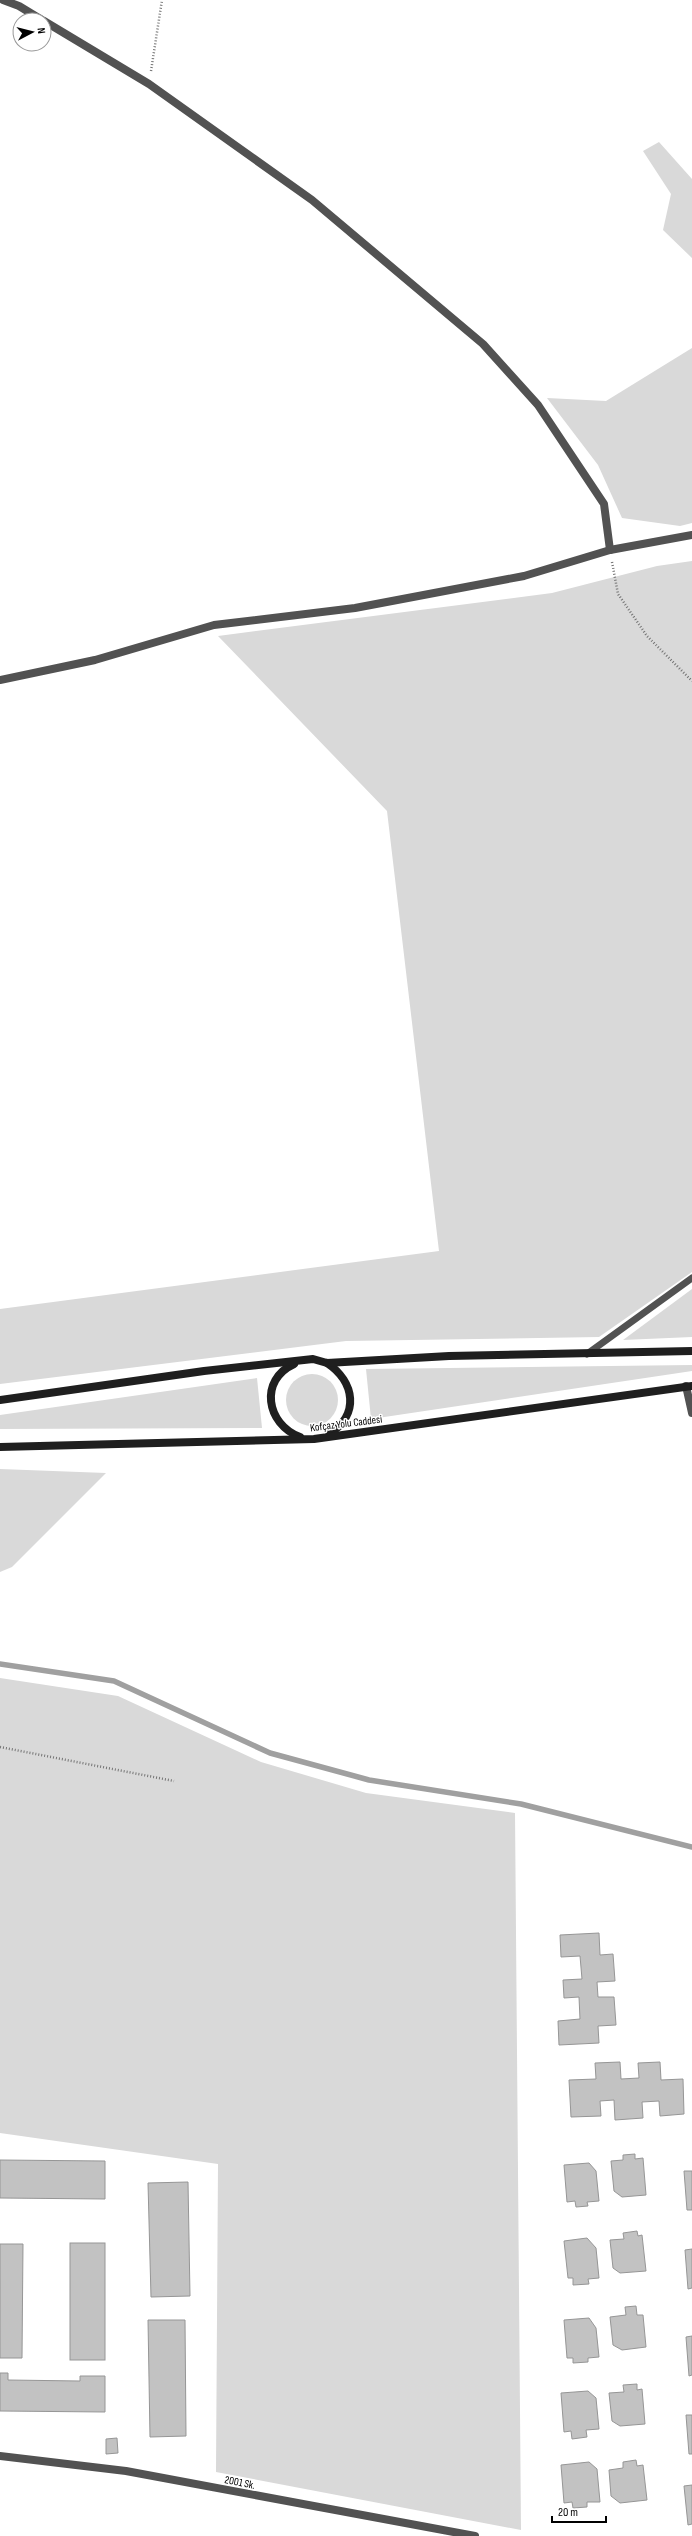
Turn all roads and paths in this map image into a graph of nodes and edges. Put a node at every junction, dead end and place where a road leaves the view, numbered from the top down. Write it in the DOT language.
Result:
graph roads {
  1 [pos="3,0"];
  2 [pos="162,0"];
  3 [pos="29,12"];
  4 [pos="52,26"];
  5 [pos="149,84"];
  6 [pos="692,535"];
  7 [pos="610,550"];
  8 [pos="0,680"];
  9 [pos="692,681"];
  10 [pos="692,1278"];
  11 [pos="692,1351"];
  12 [pos="587,1354"];
  13 [pos="300,1361"];
  14 [pos="327,1363"];
  15 [pos="689,1386"];
  16 [pos="0,1400"];
  17 [pos="692,1413"];
  18 [pos="326,1436"];
  19 [pos="301,1438"];
  20 [pos="0,1447"];
  21 [pos="0,1747"];
  22 [pos="174,1781"];
  23 [pos="0,2456"];
  24 [pos="475,2536"];
  1 -- 3 [label="street"];
  2 -- 5 [label="path"];
  4 -- 5 [label="street"];
  5 -- 7 [label="street"];
  6 -- 7 [label="street"];
  7 -- 8 [label="street"];
  7 -- 9 [label="path"];
  10 -- 12 [label="lane"];
  11 -- 12 [label="main road"];
  12 -- 14 [label="main road"];
  13 -- 14 [label="main road"];
  13 -- 16 [label="main road"];
  13 -- 19 [label="main road"];
  14 -- 18 [label="main road"];
  15 -- 17 [label="street"];
  15 -- 18 [label="main road, Kofçaz Yolu Caddesi"];
  18 -- 19 [label="main road, Kofçaz Yolu Caddesi"];
  19 -- 20 [label="main road, Kofçaz Yolu Caddesi"];
  21 -- 22 [label="path"];
  23 -- 24 [label="street, 2001 Sk."];
}
